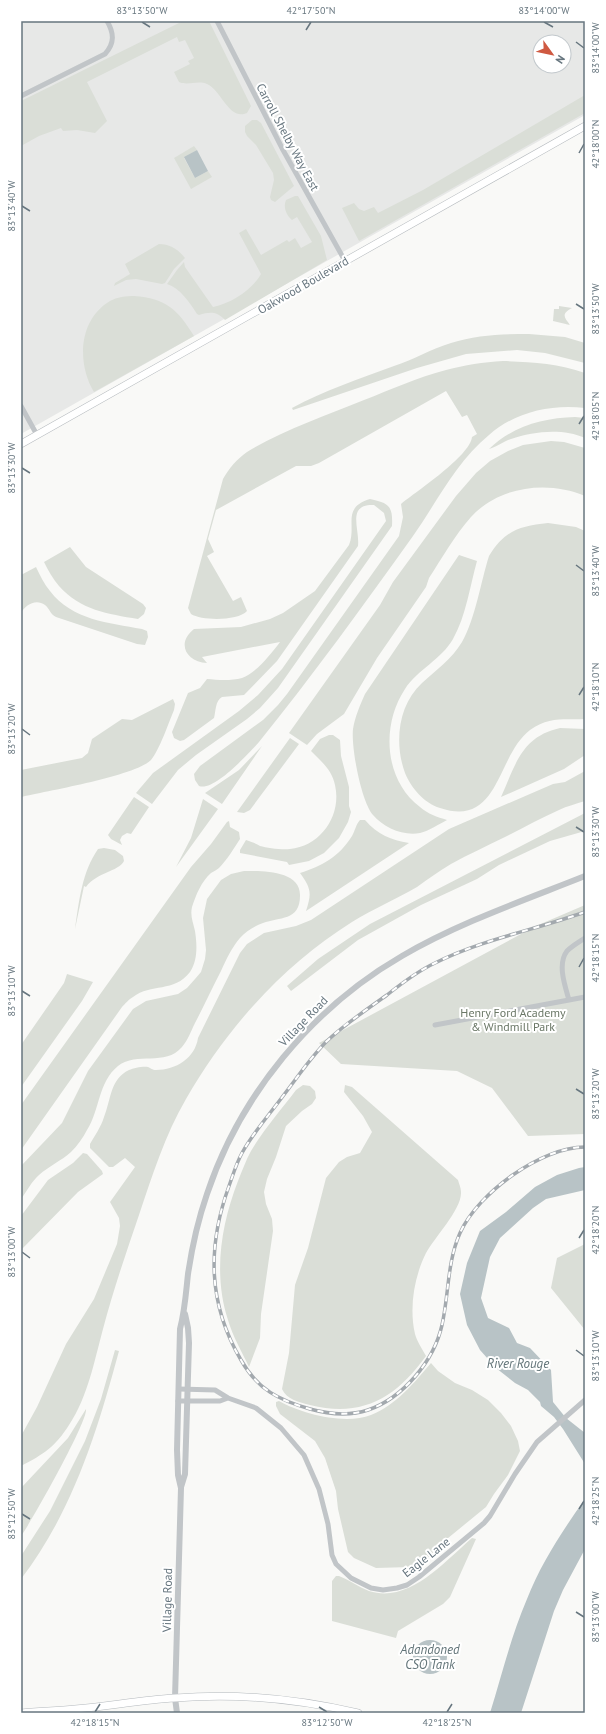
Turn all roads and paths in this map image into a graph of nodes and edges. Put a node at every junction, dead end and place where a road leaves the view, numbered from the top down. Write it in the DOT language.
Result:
graph roads {
  1 [pos="107,21"];
  2 [pos="217,21"];
  3 [pos="21,96"];
  4 [pos="585,126"];
  5 [pos="344,261"];
  6 [pos="21,406"];
  7 [pos="37,435"];
  8 [pos="21,444"];
  9 [pos="585,876"];
  10 [pos="585,938"];
  11 [pos="585,997"];
  12 [pos="569,1000"];
  13 [pos="435,1025"];
  14 [pos="185,1312"];
  15 [pos="179,1389"];
  16 [pos="187,1389"];
  17 [pos="228,1398"];
  18 [pos="585,1400"];
  19 [pos="178,1402"];
  20 [pos="187,1402"];
  21 [pos="180,1488"];
  22 [pos="175,1698"];
  23 [pos="176,1711"];
  24 [pos="21,1713"];
  25 [pos="358,1713"];
  1 -- 3 [label="street"];
  2 -- 5 [label="street, Carroll Shelby Way East"];
  4 -- 5 [label="main road, Oakwood Boulevard"];
  5 -- 7 [label="main road, Oakwood Boulevard"];
  6 -- 7 [label="street"];
  7 -- 8 [label="main road, Oakwood Boulevard"];
  9 -- 14 [label="street, Village Road"];
  10 -- 12 [label="street"];
  11 -- 12 [label="street"];
  12 -- 13 [label="street"];
  14 -- 15 [label="street, Village Road"];
  14 -- 16 [label="street, Village Road"];
  15 -- 16 [label="street, Eagle Lane"];
  15 -- 19 [label="street, Village Road"];
  16 -- 17 [label="street, Eagle Lane"];
  16 -- 20 [label="street, Village Road"];
  17 -- 18 [label="street, Eagle Lane"];
  17 -- 20 [label="street, Eagle Lane"];
  19 -- 20 [label="street, Eagle Lane"];
  19 -- 21 [label="street, Village Road"];
  20 -- 21 [label="street, Village Road"];
  21 -- 22 [label="street, Village Road"];
  22 -- 23 [label="street, Village Road"];
  22 -- 24 [label="main road"];
  22 -- 25 [label="main road"];
}
